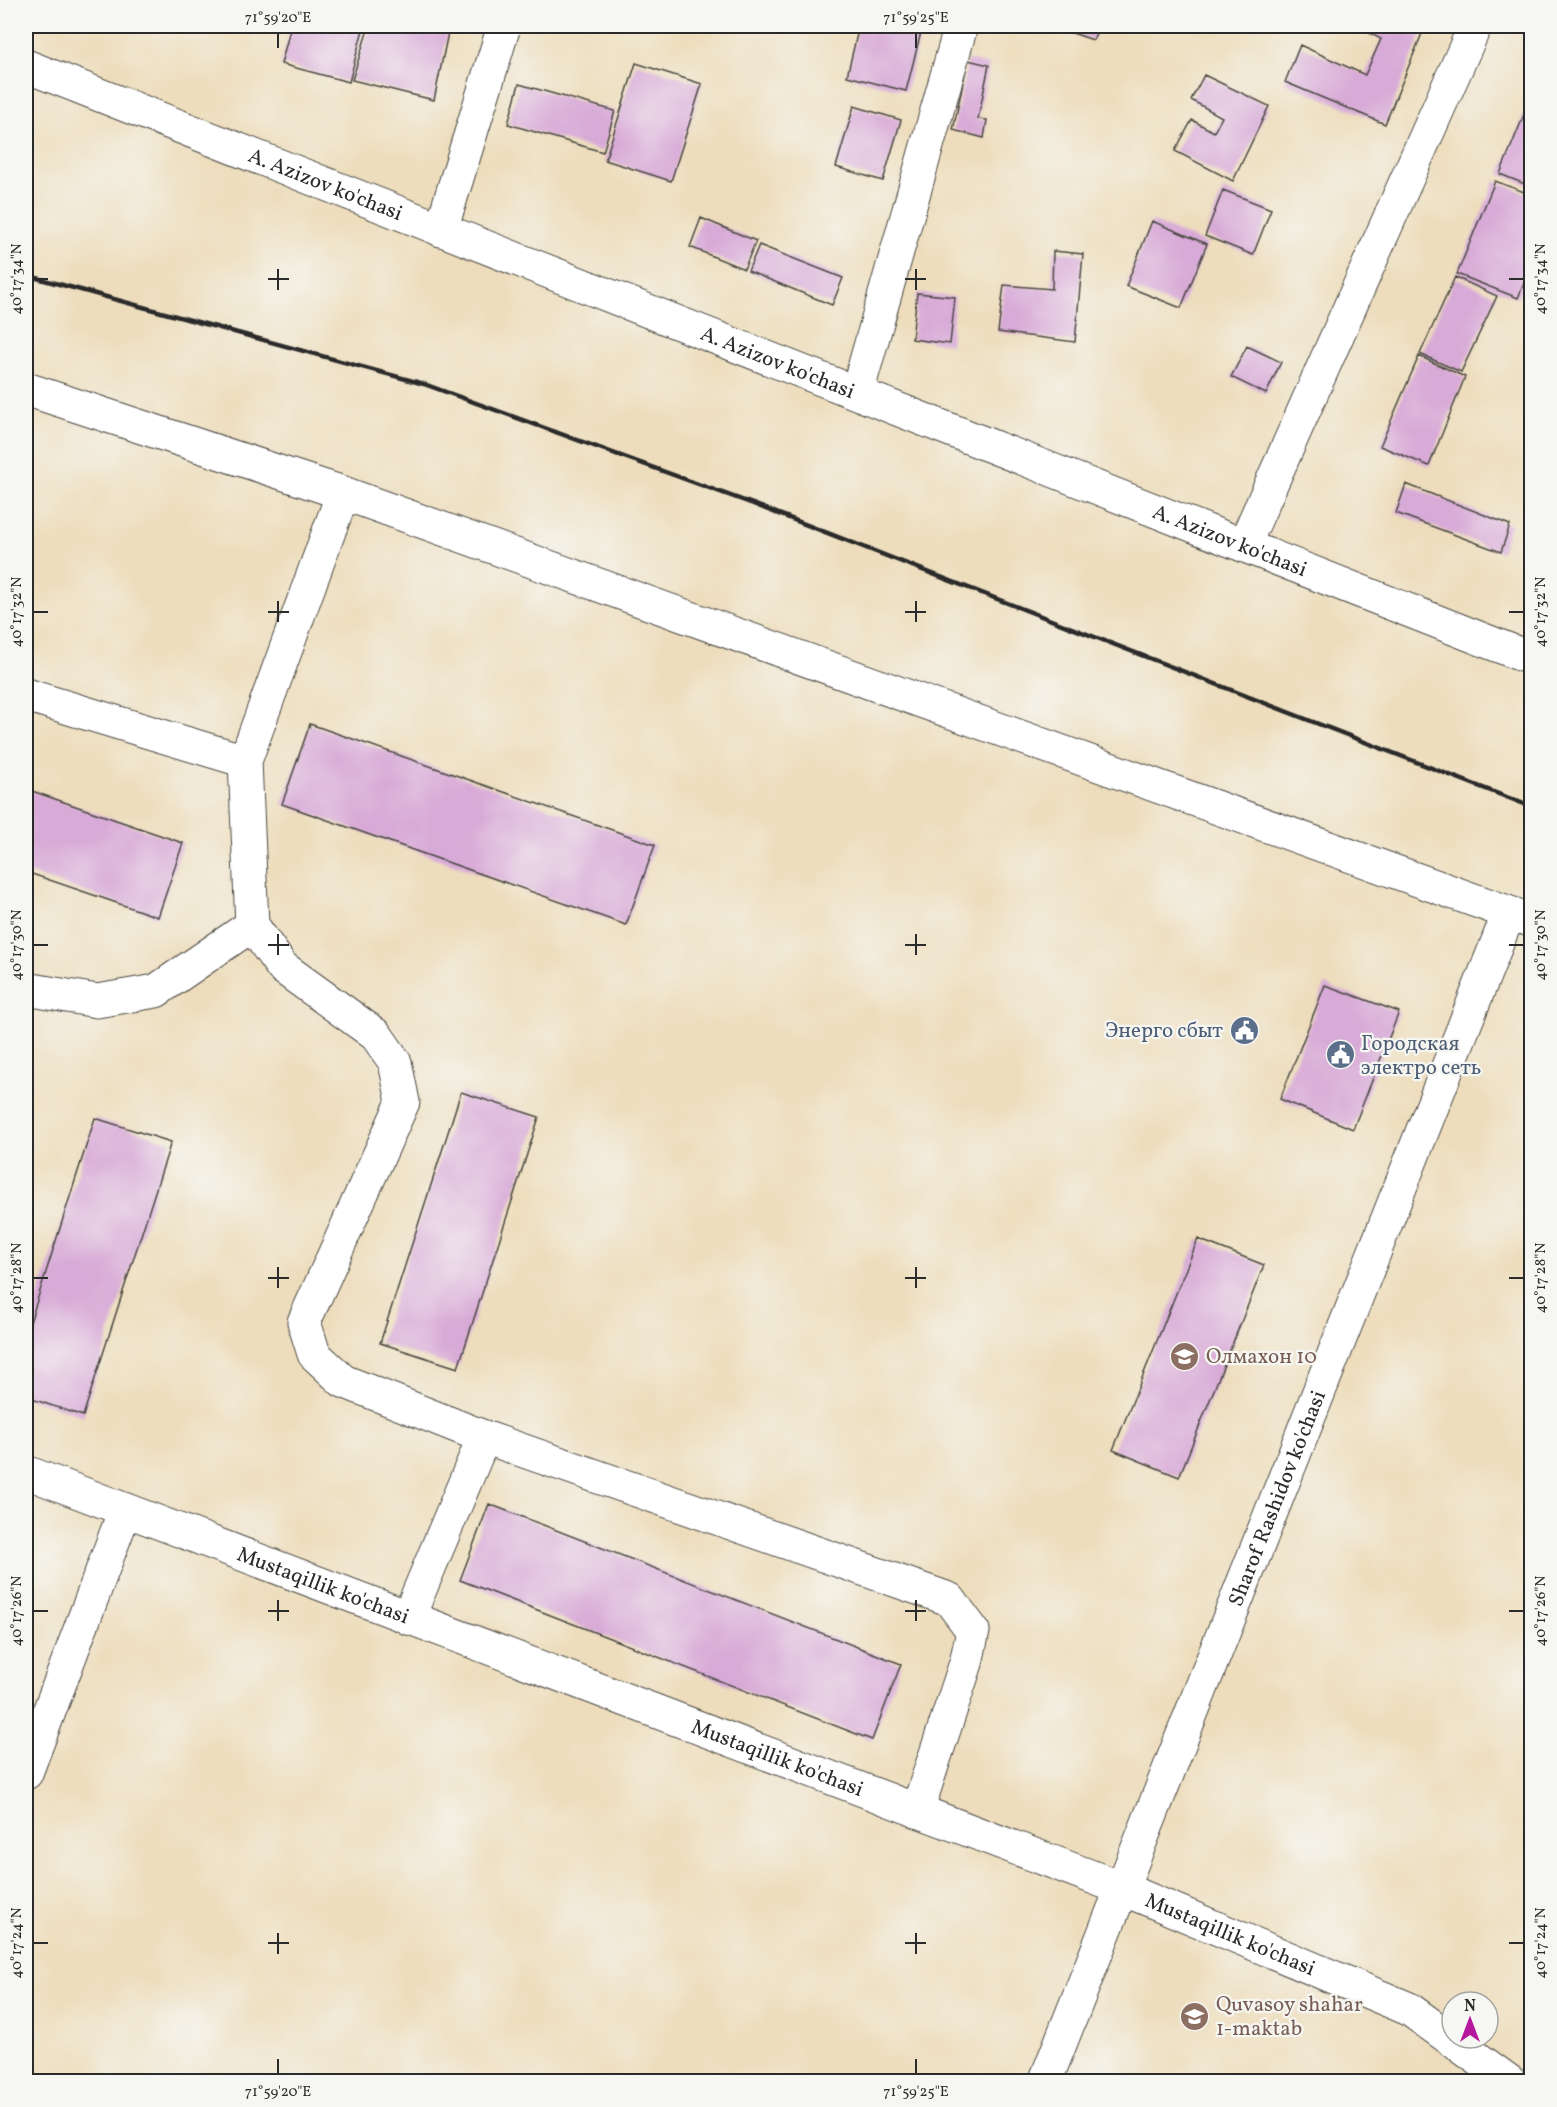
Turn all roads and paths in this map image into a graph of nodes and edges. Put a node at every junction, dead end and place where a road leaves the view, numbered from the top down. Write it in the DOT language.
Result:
graph roads {
  1 [pos="504,26"];
  2 [pos="961,26"];
  3 [pos="1475,26"];
  4 [pos="26,66"];
  5 [pos="441,230"];
  6 [pos="26,389"];
  7 [pos="857,393"];
  8 [pos="343,494"];
  9 [pos="1244,545"];
  10 [pos="1532,658"];
  11 [pos="26,695"];
  12 [pos="245,761"];
  13 [pos="1520,917"];
  14 [pos="252,925"];
  15 [pos="26,989"];
  16 [pos="484,1437"];
  17 [pos="26,1472"];
  18 [pos="125,1510"];
  19 [pos="408,1617"];
  20 [pos="26,1773"];
  21 [pos="916,1811"];
  22 [pos="1121,1888"];
  23 [pos="1045,2082"];
  24 [pos="1510,2082"];
  1 -- 5 [label="street"];
  2 -- 7 [label="street"];
  3 -- 9 [label="street"];
  4 -- 5 [label="street, A. Azizov ko'chasi"];
  5 -- 7 [label="street, A. Azizov ko'chasi"];
  6 -- 8 [label="street"];
  7 -- 9 [label="street, A. Azizov ko'chasi"];
  8 -- 12 [label="street"];
  8 -- 13 [label="street"];
  9 -- 10 [label="street, A. Azizov ko'chasi"];
  11 -- 12 [label="street"];
  12 -- 14 [label="street"];
  13 -- 22 [label="street, Sharof Rashidov ko'chasi"];
  14 -- 15 [label="street"];
  14 -- 16 [label="street"];
  16 -- 19 [label="street"];
  16 -- 21 [label="street"];
  17 -- 18 [label="street, Mustaqillik ko'chasi"];
  18 -- 19 [label="street, Mustaqillik ko'chasi"];
  18 -- 20 [label="street"];
  19 -- 21 [label="street, Mustaqillik ko'chasi"];
  21 -- 22 [label="street, Mustaqillik ko'chasi"];
  22 -- 23 [label="street, Sharof Rashidov ko'chasi"];
  22 -- 24 [label="street, Mustaqillik ko'chasi"];
}
